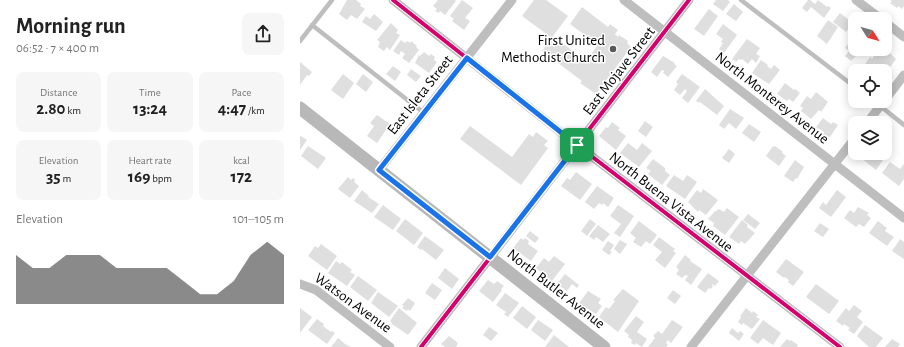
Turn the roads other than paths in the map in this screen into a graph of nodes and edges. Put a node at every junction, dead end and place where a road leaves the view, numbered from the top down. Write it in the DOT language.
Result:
graph roads {
  1 [pos="332,0"];
  2 [pos="393,0"];
  3 [pos="512,0"];
  4 [pos="624,0"];
  5 [pos="689,0"];
  6 [pos="741,0"];
  7 [pos="856,0"];
  8 [pos="872,12"];
  9 [pos="312,25"];
  10 [pos="892,28"];
  11 [pos="664,32"];
  12 [pos="904,37"];
  13 [pos="300,41"];
  14 [pos="467,58"];
  15 [pos="904,75"];
  16 [pos="848,82"];
  17 [pos="892,89"];
  18 [pos="300,108"];
  19 [pos="887,108"];
  20 [pos="424,113"];
  21 [pos="904,125"];
  22 [pos="577,145"];
  23 [pos="848,147"];
  24 [pos="834,164"];
  25 [pos="379,170"];
  26 [pos="904,218"];
  27 [pos="490,257"];
  28 [pos="747,276"];
  29 [pos="300,284"];
  30 [pos="390,347"];
  31 [pos="421,347"];
  32 [pos="604,347"];
  33 [pos="691,347"];
  34 [pos="840,347"];
  1 -- 9 [label="lane"];
  2 -- 14 [label="street, North Buena Vista Avenue"];
  3 -- 14 [label="street, East Isleta Street"];
  4 -- 11 [label="street, North Monterey Avenue"];
  5 -- 11 [label="street, East Mojave Street"];
  6 -- 16 [label="lane"];
  7 -- 8 [label="street"];
  9 -- 13 [label="lane"];
  9 -- 20 [label="lane"];
  10 -- 12 [label="street"];
  11 -- 22 [label="street, East Mojave Street"];
  11 -- 24 [label="street, North Monterey Avenue"];
  14 -- 20 [label="street, East Isleta Street"];
  14 -- 22 [label="street, North Buena Vista Avenue"];
  15 -- 17 [label="street"];
  18 -- 25 [label="main road, North Butler Avenue"];
  19 -- 21 [label="lane"];
  20 -- 25 [label="street, East Isleta Street"];
  22 -- 27 [label="street, East Mojave Street"];
  22 -- 28 [label="street, North Buena Vista Avenue"];
  23 -- 24 [label="street"];
  24 -- 26 [label="street, North Monterey Avenue"];
  24 -- 28 [label="street"];
  25 -- 27 [label="main road, North Butler Avenue"];
  27 -- 31 [label="street, East Mojave Street"];
  27 -- 32 [label="main road, North Butler Avenue"];
  28 -- 33 [label="street"];
  28 -- 34 [label="street, North Buena Vista Avenue"];
  29 -- 30 [label="street, Watson Avenue"];
}
